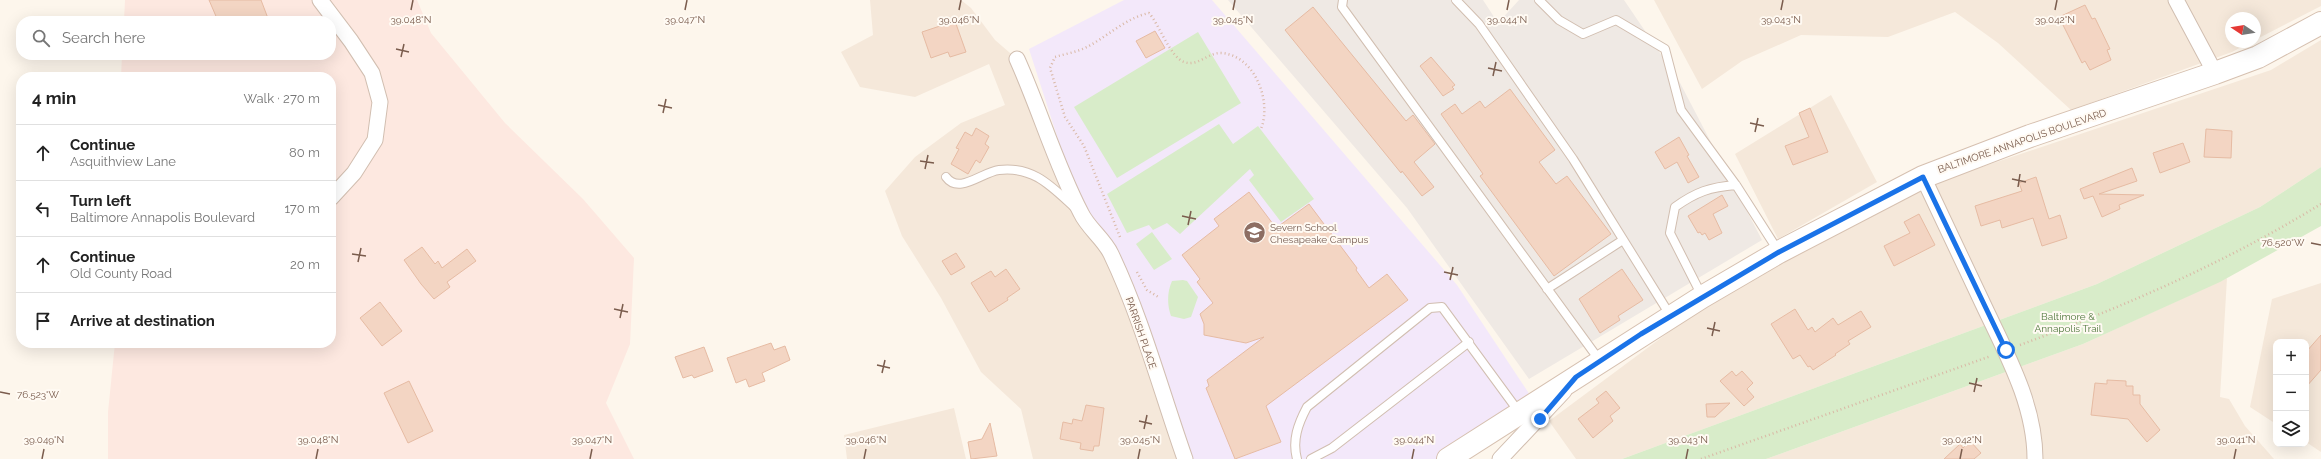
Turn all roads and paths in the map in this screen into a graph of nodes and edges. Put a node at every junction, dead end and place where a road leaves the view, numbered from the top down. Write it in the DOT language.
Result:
graph roads {
  1 [pos="320,0"];
  2 [pos="1343,0"];
  3 [pos="1456,0"];
  4 [pos="1539,0"];
  5 [pos="2176,0"];
  6 [pos="332,16"];
  7 [pos="336,21"];
  8 [pos="2321,24"];
  9 [pos="1017,59"];
  10 [pos="2215,74"];
  11 [pos="1261,129"];
  12 [pos="946,177"];
  13 [pos="1923,177"];
  14 [pos="1736,185"];
  15 [pos="336,193"];
  16 [pos="2321,204"];
  17 [pos="1082,215"];
  18 [pos="1121,238"];
  19 [pos="1622,240"];
  20 [pos="1779,252"];
  21 [pos="1134,266"];
  22 [pos="1548,289"];
  23 [pos="1702,297"];
  24 [pos="1160,298"];
  25 [pos="1670,316"];
  26 [pos="1469,342"];
  27 [pos="2006,350"];
  28 [pos="1600,361"];
  29 [pos="1576,377"];
  30 [pos="1520,415"];
  31 [pos="1185,459"];
  32 [pos="1297,459"];
  33 [pos="1311,459"];
  34 [pos="1448,459"];
  35 [pos="1500,459"];
  36 [pos="1702,459"];
  37 [pos="2035,459"];
  1 -- 6 [label="street"];
  2 -- 22 [label="lane"];
  3 -- 19 [label="lane"];
  4 -- 14 [label="lane"];
  5 -- 10 [label="street"];
  7 -- 15 [label="street"];
  8 -- 10 [label="street, BALTIMORE ANNAPOLIS BOULEVARD"];
  9 -- 17 [label="street, PARRISH PLACE"];
  10 -- 13 [label="street, BALTIMORE ANNAPOLIS BOULEVARD"];
  11 -- 18 [label="path"];
  12 -- 17 [label="lane"];
  13 -- 20 [label="street, BALTIMORE ANNAPOLIS BOULEVARD"];
  13 -- 27 [label="street"];
  14 -- 20 [label="lane"];
  14 -- 23 [label="lane"];
  16 -- 27 [label="path"];
  17 -- 31 [label="street, PARRISH PLACE"];
  19 -- 22 [label="lane"];
  19 -- 25 [label="lane"];
  20 -- 23 [label="street, BALTIMORE ANNAPOLIS BOULEVARD"];
  21 -- 24 [label="path"];
  22 -- 28 [label="lane"];
  23 -- 25 [label="street, BALTIMORE ANNAPOLIS BOULEVARD"];
  25 -- 28 [label="street, BALTIMORE ANNAPOLIS BOULEVARD"];
  26 -- 30 [label="lane"];
  26 -- 32 [label="lane"];
  26 -- 33 [label="lane"];
  27 -- 36 [label="path"];
  27 -- 37 [label="street"];
  28 -- 29 [label="street, BALTIMORE ANNAPOLIS BOULEVARD"];
  29 -- 30 [label="street, BALTIMORE ANNAPOLIS BOULEVARD"];
  29 -- 35 [label="street"];
  30 -- 34 [label="street, BALTIMORE ANNAPOLIS BOULEVARD"];
}
